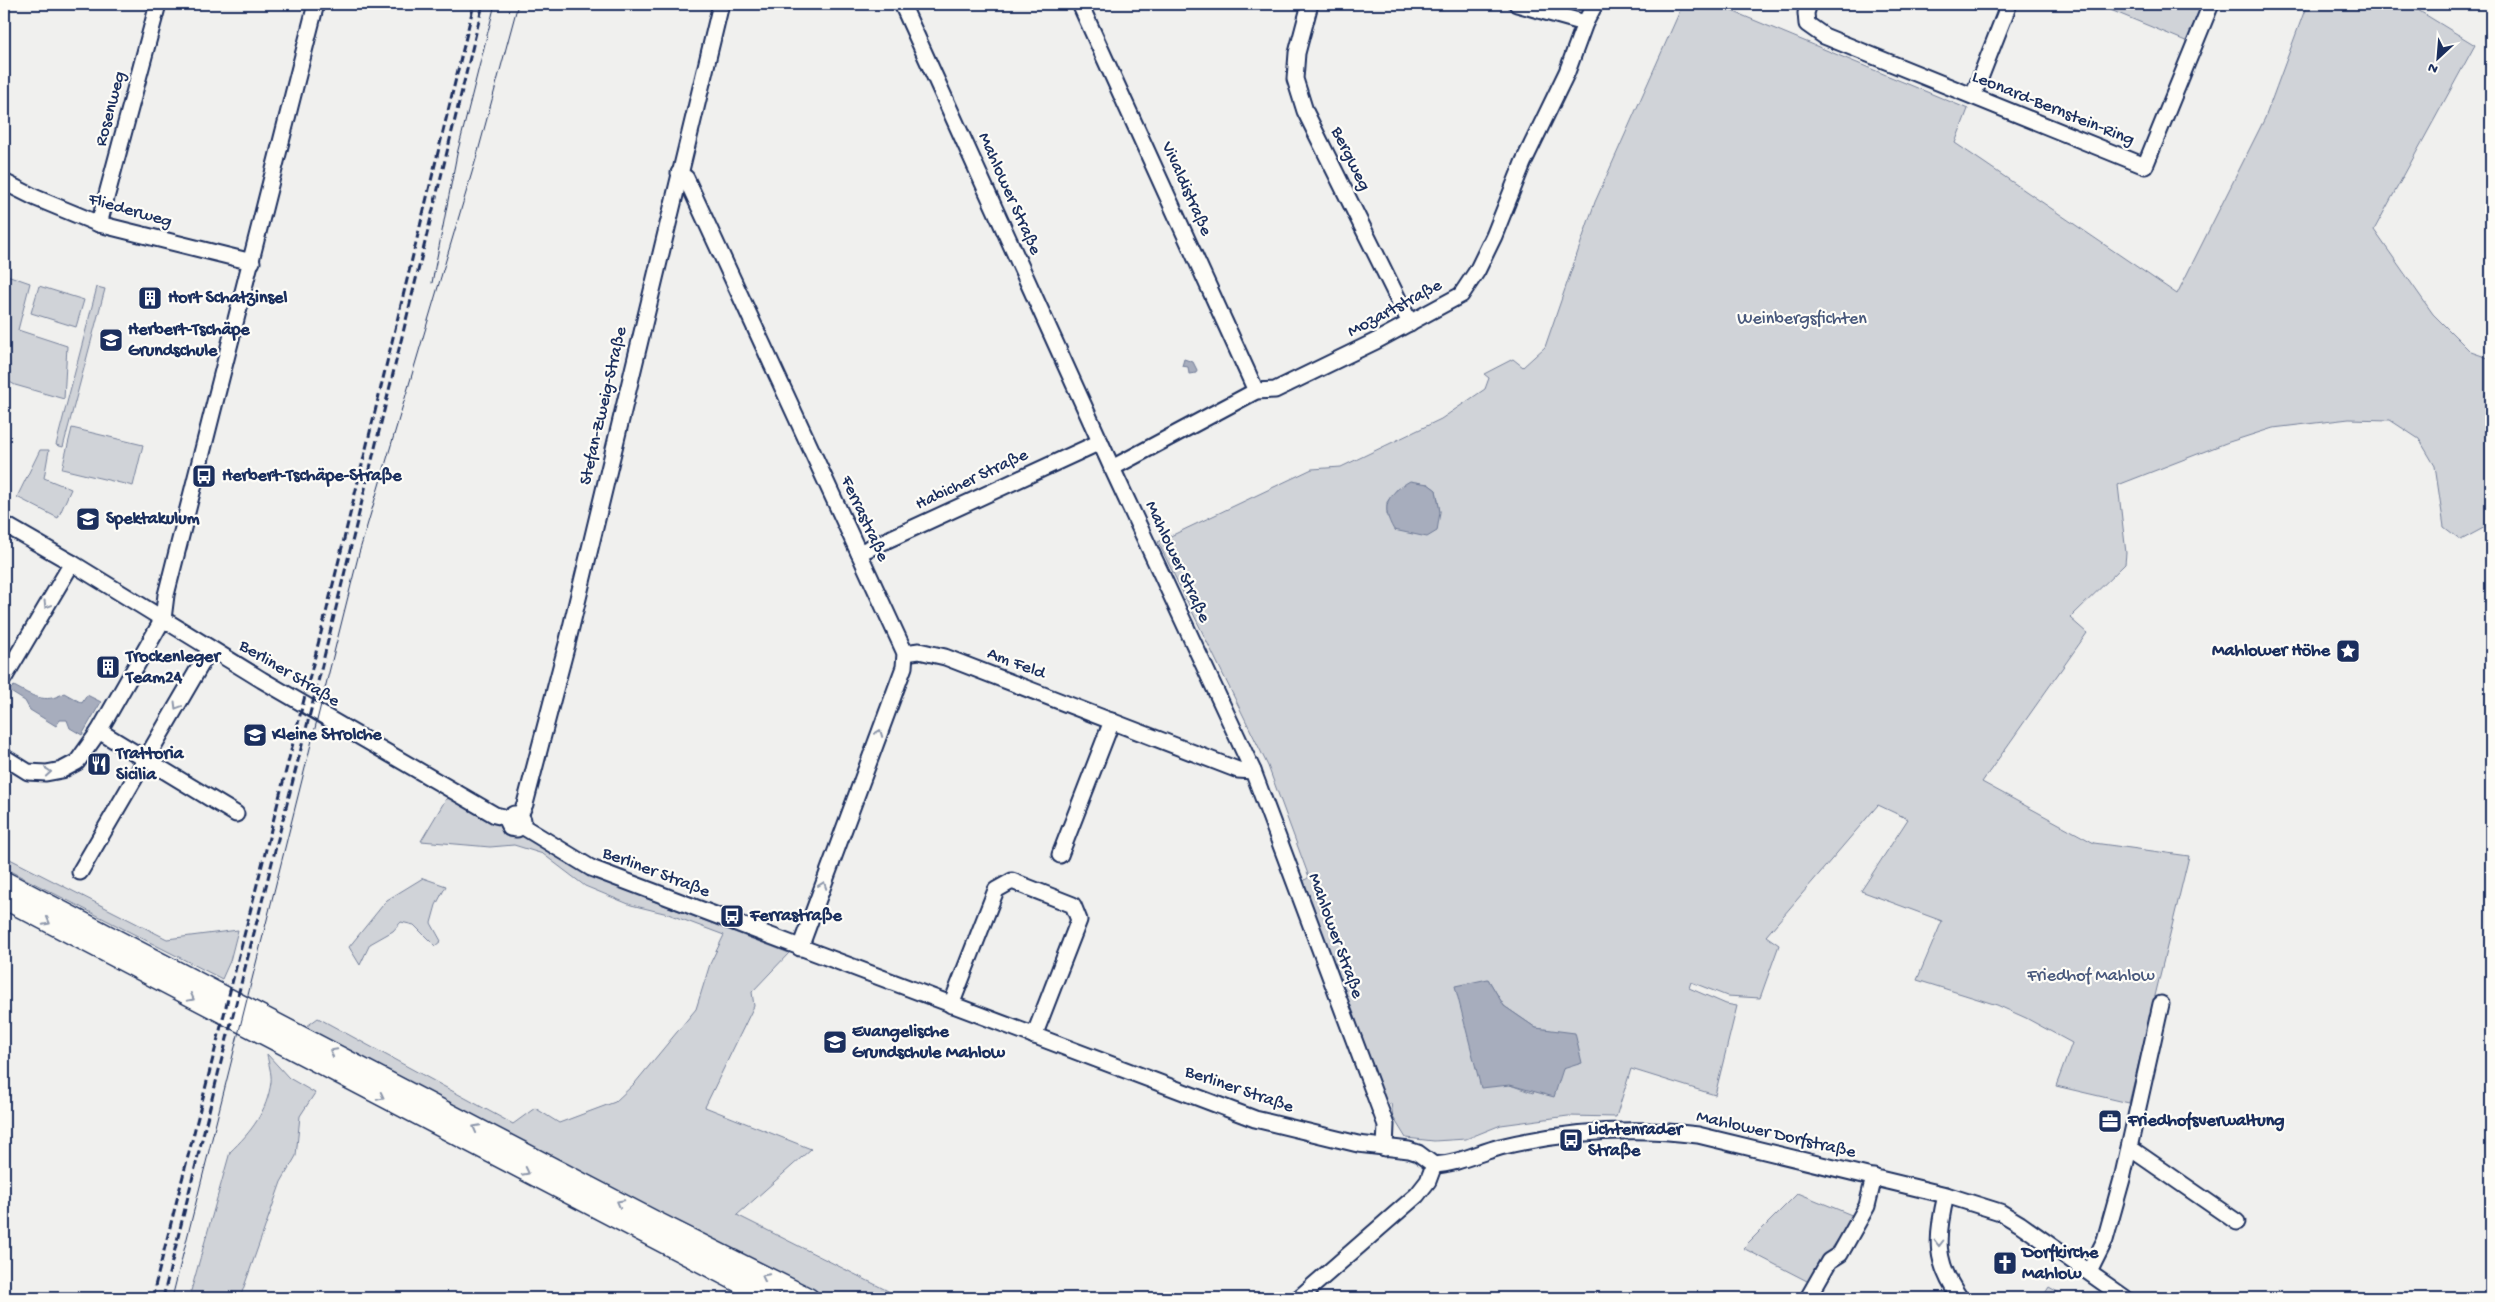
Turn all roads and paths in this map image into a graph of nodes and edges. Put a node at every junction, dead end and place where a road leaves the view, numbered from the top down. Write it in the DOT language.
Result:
graph roads {
  1 [pos="158,4"];
  2 [pos="316,4"];
  3 [pos="721,4"];
  4 [pos="902,4"];
  5 [pos="1080,4"];
  6 [pos="1310,4"];
  7 [pos="1517,4"];
  8 [pos="1595,4"];
  9 [pos="1809,4"];
  10 [pos="2009,4"];
  11 [pos="2210,4"];
  12 [pos="1585,23"];
  13 [pos="1973,96"];
  14 [pos="679,173"];
  15 [pos="4,182"];
  16 [pos="100,224"];
  17 [pos="252,262"];
  18 [pos="1410,322"];
  19 [pos="1256,391"];
  20 [pos="1100,442"];
  21 [pos="1112,468"];
  22 [pos="4,524"];
  23 [pos="859,553"];
  24 [pos="72,563"];
  25 [pos="163,619"];
  26 [pos="210,649"];
  27 [pos="904,660"];
  28 [pos="4,677"];
  29 [pos="1112,721"];
  30 [pos="99,730"];
  31 [pos="4,757"];
  32 [pos="145,759"];
  33 [pos="1253,772"];
  34 [pos="236,814"];
  35 [pos="517,819"];
  36 [pos="1060,855"];
  37 [pos="80,872"];
  38 [pos="4,881"];
  39 [pos="4,899"];
  40 [pos="800,948"];
  41 [pos="2161,1004"];
  42 [pos="951,1005"];
  43 [pos="1034,1036"];
  44 [pos="1385,1148"];
  45 [pos="2130,1148"];
  46 [pos="1434,1165"];
  47 [pos="1874,1177"];
  48 [pos="1946,1195"];
  49 [pos="2237,1222"];
  50 [pos="2088,1272"];
  51 [pos="769,1298"];
  52 [pos="809,1298"];
  53 [pos="1299,1298"];
  54 [pos="1808,1298"];
  55 [pos="1960,1298"];
  56 [pos="2125,1298"];
  1 -- 16 [label="street, Rosenweg"];
  2 -- 17 [label="street"];
  3 -- 14 [label="street, Stefan-Zweig-Straße"];
  4 -- 20 [label="street, Mahlower Straße"];
  5 -- 19 [label="street, Vivaldistraße"];
  6 -- 18 [label="street, Bergweg"];
  7 -- 12 [label="street"];
  8 -- 12 [label="street, Mozartstraße"];
  9 -- 13 [label="street, Leonard-Bernstein-Ring"];
  10 -- 13 [label="street"];
  11 -- 13 [label="street, Leonard-Bernstein-Ring"];
  12 -- 18 [label="street, Mozartstraße"];
  14 -- 23 [label="street, Ferrastraße"];
  14 -- 35 [label="street, Stefan-Zweig-Straße"];
  15 -- 16 [label="street, Fliederweg"];
  16 -- 17 [label="street, Fliederweg"];
  17 -- 25 [label="street"];
  18 -- 19 [label="street, Mozartstraße"];
  19 -- 21 [label="street, Mozartstraße"];
  20 -- 21 [label="street, Mahlower Straße"];
  20 -- 23 [label="street, Habicher Straße"];
  21 -- 33 [label="street, Mahlower Straße"];
  22 -- 24 [label="street, Berliner Straße"];
  23 -- 27 [label="street, Ferrastraße"];
  24 -- 25 [label="street, Berliner Straße"];
  24 -- 28 [label="street, one-way"];
  25 -- 26 [label="street, Berliner Straße"];
  25 -- 30 [label="street"];
  26 -- 32 [label="street, one-way"];
  26 -- 35 [label="street, Berliner Straße"];
  27 -- 29 [label="street, Am Feld"];
  40 -- 27 [label="street, one-way"];
  29 -- 33 [label="street, Am Feld"];
  29 -- 36 [label="street"];
  31 -- 30 [label="street, one-way"];
  30 -- 32 [label="street"];
  32 -- 34 [label="street"];
  32 -- 37 [label="street"];
  33 -- 44 [label="street, Mahlower Straße"];
  35 -- 40 [label="street, Berliner Straße"];
  52 -- 38 [label="main road, one-way"];
  39 -- 51 [label="main road, one-way"];
  40 -- 42 [label="street, Berliner Straße"];
  41 -- 45 [label="street"];
  42 -- 43 [label="street, Berliner Straße"];
  42 -- 43 [label="street"];
  43 -- 44 [label="street, Berliner Straße"];
  44 -- 46 [label="street, Berliner Straße"];
  45 -- 49 [label="street"];
  45 -- 50 [label="street"];
  46 -- 47 [label="street, Mahlower Dorfstraße"];
  46 -- 53 [label="street"];
  47 -- 48 [label="street, Mahlower Dorfstraße"];
  47 -- 54 [label="street, Mahlower Dorfstraße"];
  48 -- 50 [label="street, Mahlower Dorfstraße"];
  48 -- 55 [label="street, one-way"];
  50 -- 56 [label="street, Mahlower Dorfstraße"];
}
